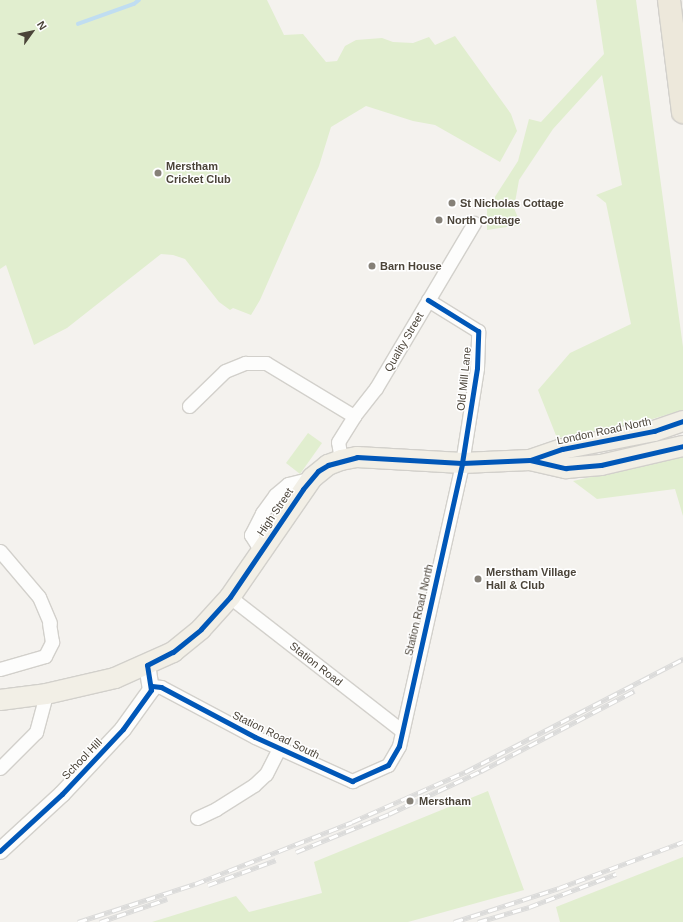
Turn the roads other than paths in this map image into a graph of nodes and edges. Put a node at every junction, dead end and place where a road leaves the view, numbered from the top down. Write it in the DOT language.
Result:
graph roads {
  1 [pos="669,0"];
  2 [pos="683,112"];
  3 [pos="474,223"];
  4 [pos="428,300"];
  5 [pos="189,406"];
  6 [pos="354,416"];
  7 [pos="683,421"];
  8 [pos="683,446"];
  9 [pos="340,460"];
  10 [pos="530,460"];
  11 [pos="462,463"];
  12 [pos="0,551"];
  13 [pos="230,596"];
  14 [pos="147,666"];
  15 [pos="0,669"];
  16 [pos="152,686"];
  17 [pos="46,694"];
  18 [pos="0,700"];
  19 [pos="402,731"];
  20 [pos="279,749"];
  21 [pos="392,760"];
  22 [pos="0,768"];
  23 [pos="197,818"];
  24 [pos="0,851"];
  1 -- 2 [label="highway"];
  3 -- 4 [label="street, Quality Street"];
  4 -- 6 [label="street, Quality Street"];
  4 -- 11 [label="street, Old Mill Lane"];
  5 -- 6 [label="street"];
  6 -- 9 [label="street, Quality Street"];
  7 -- 10 [label="main road, London Road North"];
  8 -- 10 [label="main road, London Road North"];
  9 -- 11 [label="main road, High Street"];
  9 -- 13 [label="main road, High Street"];
  10 -- 11 [label="main road, London Road North"];
  11 -- 19 [label="street, Station Road North"];
  12 -- 15 [label="street"];
  13 -- 14 [label="main road, High Street"];
  13 -- 19 [label="street, Station Road"];
  14 -- 16 [label="street"];
  14 -- 17 [label="main road, High Street"];
  16 -- 20 [label="street, Station Road South"];
  16 -- 24 [label="street, School Hill"];
  17 -- 18 [label="main road, High Street"];
  17 -- 22 [label="street"];
  19 -- 21 [label="street, Station Road North"];
  20 -- 21 [label="street, Station Road South"];
  20 -- 23 [label="street"];
}
